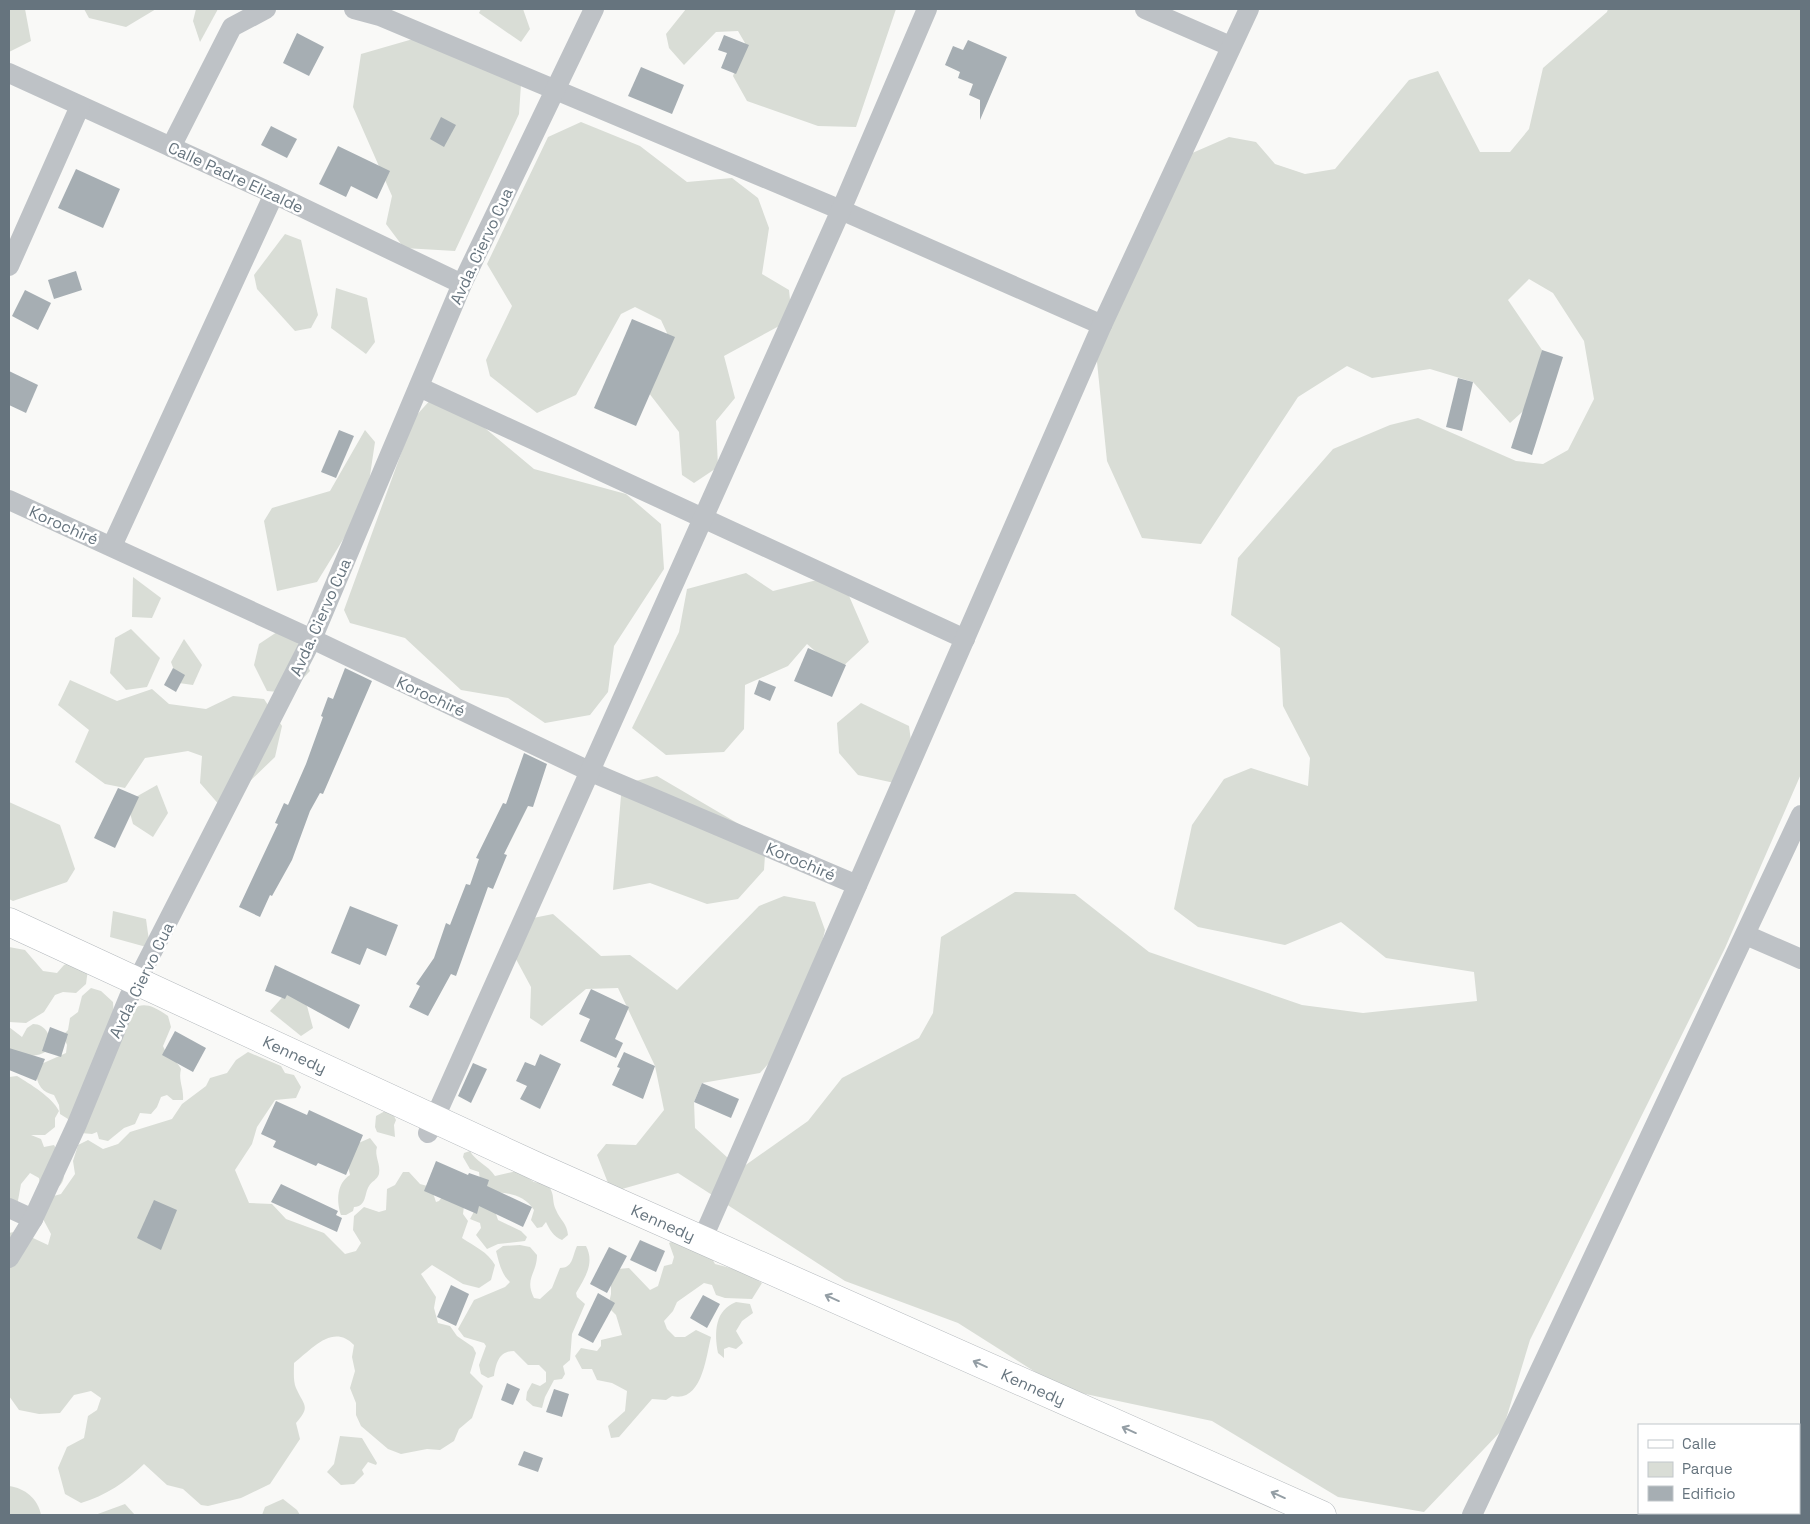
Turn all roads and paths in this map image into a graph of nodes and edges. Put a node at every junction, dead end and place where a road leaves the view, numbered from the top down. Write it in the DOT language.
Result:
graph roads {
  1 [pos="266,9"];
  2 [pos="354,9"];
  3 [pos="594,9"];
  4 [pos="927,9"];
  5 [pos="1145,9"];
  6 [pos="1248,9"];
  7 [pos="382,12"];
  8 [pos="1230,46"];
  9 [pos="9,73"];
  10 [pos="556,90"];
  11 [pos="80,106"];
  12 [pos="171,147"];
  13 [pos="274,194"];
  14 [pos="841,210"];
  15 [pos="9,266"];
  16 [pos="462,284"];
  17 [pos="1102,325"];
  18 [pos="419,387"];
  19 [pos="9,500"];
  20 [pos="704,517"];
  21 [pos="112,546"];
  22 [pos="965,638"];
  23 [pos="312,639"];
  24 [pos="589,771"];
  25 [pos="1801,815"];
  26 [pos="857,886"];
  27 [pos="9,922"];
  28 [pos="1746,935"];
  29 [pos="9,941"];
  30 [pos="1801,959"];
  31 [pos="134,989"];
  32 [pos="431,1126"];
  33 [pos="9,1208"];
  34 [pos="33,1219"];
  35 [pos="702,1240"];
  36 [pos="9,1258"];
  37 [pos="1278,1515"];
  38 [pos="1322,1515"];
  39 [pos="1472,1515"];
  1 -- 12 [label="street"];
  2 -- 7 [label="street"];
  3 -- 10 [label="street, Avda. Ciervo Cua"];
  4 -- 14 [label="street"];
  5 -- 8 [label="street"];
  6 -- 8 [label="street"];
  7 -- 10 [label="street"];
  8 -- 17 [label="street"];
  9 -- 11 [label="street, Calle Padre Elizalde"];
  10 -- 14 [label="street"];
  10 -- 16 [label="street, Avda. Ciervo Cua"];
  11 -- 12 [label="street, Calle Padre Elizalde"];
  11 -- 15 [label="street"];
  12 -- 13 [label="street, Calle Padre Elizalde"];
  13 -- 16 [label="street, Calle Padre Elizalde"];
  13 -- 21 [label="street"];
  14 -- 17 [label="street"];
  14 -- 20 [label="street"];
  16 -- 18 [label="street, Avda. Ciervo Cua"];
  17 -- 22 [label="street"];
  18 -- 20 [label="street"];
  18 -- 23 [label="street, Avda. Ciervo Cua"];
  19 -- 21 [label="street, Korochiré"];
  20 -- 22 [label="street"];
  20 -- 24 [label="street"];
  21 -- 23 [label="street, Korochiré"];
  22 -- 26 [label="street"];
  23 -- 24 [label="street, Korochiré"];
  23 -- 31 [label="street, Avda. Ciervo Cua"];
  24 -- 26 [label="street, Korochiré"];
  24 -- 32 [label="street"];
  25 -- 28 [label="street"];
  26 -- 35 [label="street"];
  27 -- 31 [label="main road, Kennedy"];
  28 -- 30 [label="street"];
  28 -- 39 [label="street"];
  29 -- 31 [label="main road, Kennedy"];
  31 -- 32 [label="main road, Kennedy"];
  31 -- 34 [label="street, Avda. Ciervo Cua"];
  32 -- 35 [label="main road, Kennedy"];
  32 -- 37 [label="main road, Kennedy"];
  33 -- 34 [label="street"];
  34 -- 36 [label="street, Avda. Ciervo Cua"];
  38 -- 35 [label="main road, Kennedy, one-way"];
}
